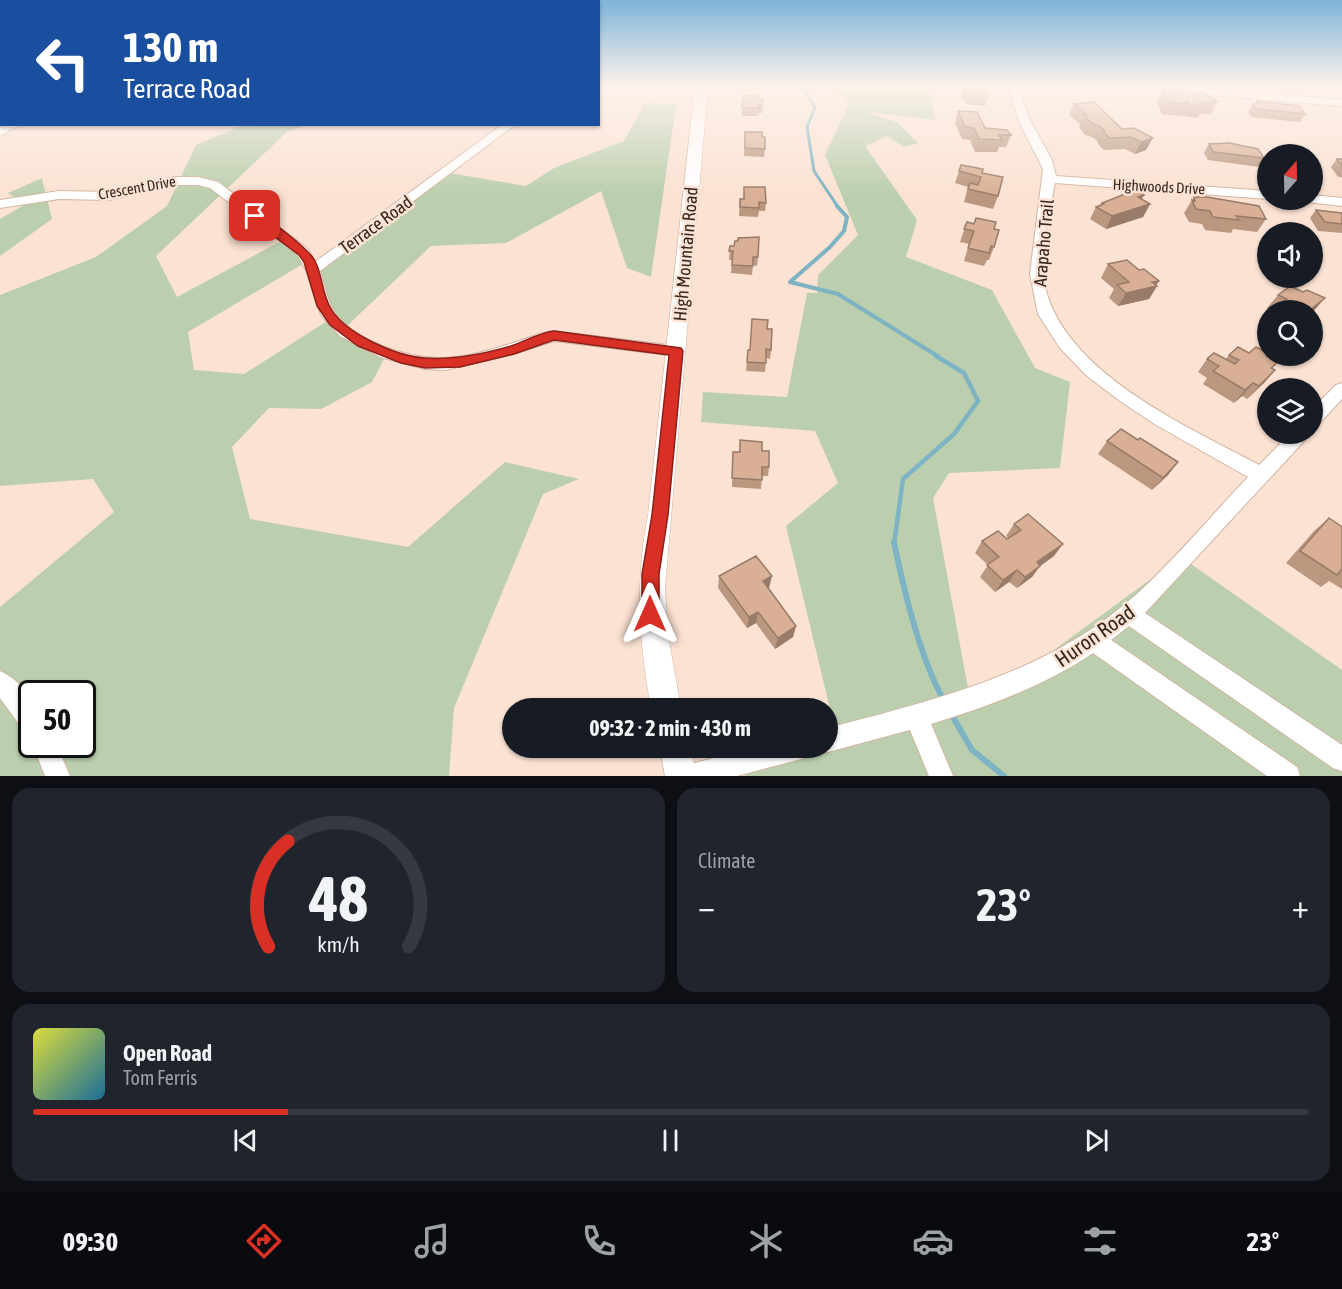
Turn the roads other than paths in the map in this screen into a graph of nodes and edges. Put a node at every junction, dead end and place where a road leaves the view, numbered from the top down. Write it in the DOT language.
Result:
graph roads {
  1 [pos="698,122"];
  2 [pos="1025,122"];
  3 [pos="508,126"];
  4 [pos="1050,179"];
  5 [pos="1257,194"];
  6 [pos="1323,200"];
  7 [pos="1342,202"];
  8 [pos="0,204"];
  9 [pos="314,270"];
  10 [pos="676,351"];
  11 [pos="1342,389"];
  12 [pos="1323,409"];
  13 [pos="1290,444"];
  14 [pos="1261,475"];
  15 [pos="1128,614"];
  16 [pos="1094,640"];
  17 [pos="0,682"];
  18 [pos="664,698"];
  19 [pos="18,702"];
  20 [pos="916,716"];
  21 [pos="838,737"];
  22 [pos="50,758"];
  23 [pos="677,758"];
  24 [pos="759,758"];
  25 [pos="1342,759"];
  26 [pos="58,776"];
  27 [pos="681,776"];
  28 [pos="691,776"];
  29 [pos="940,776"];
  30 [pos="1288,776"];
  1 -- 10 [label="main road, High Mountain Road"];
  2 -- 4 [label="street, Arapaho Trail"];
  3 -- 9 [label="street, Terrace Road"];
  4 -- 5 [label="street, Highwoods Drive"];
  4 -- 14 [label="street, Arapaho Trail"];
  6 -- 7 [label="street"];
  8 -- 9 [label="street, Crescent Drive"];
  9 -- 10 [label="street"];
  10 -- 18 [label="main road, High Mountain Road"];
  11 -- 12 [label="street"];
  13 -- 14 [label="street, Huron Road"];
  14 -- 15 [label="street, Huron Road"];
  15 -- 16 [label="street, Huron Road"];
  15 -- 25 [label="street"];
  16 -- 20 [label="street, Huron Road"];
  16 -- 30 [label="street"];
  17 -- 19 [label="street"];
  20 -- 21 [label="street, Huron Road"];
  20 -- 29 [label="street"];
  22 -- 26 [label="street"];
  23 -- 27 [label="main road"];
  24 -- 28 [label="street"];
}
